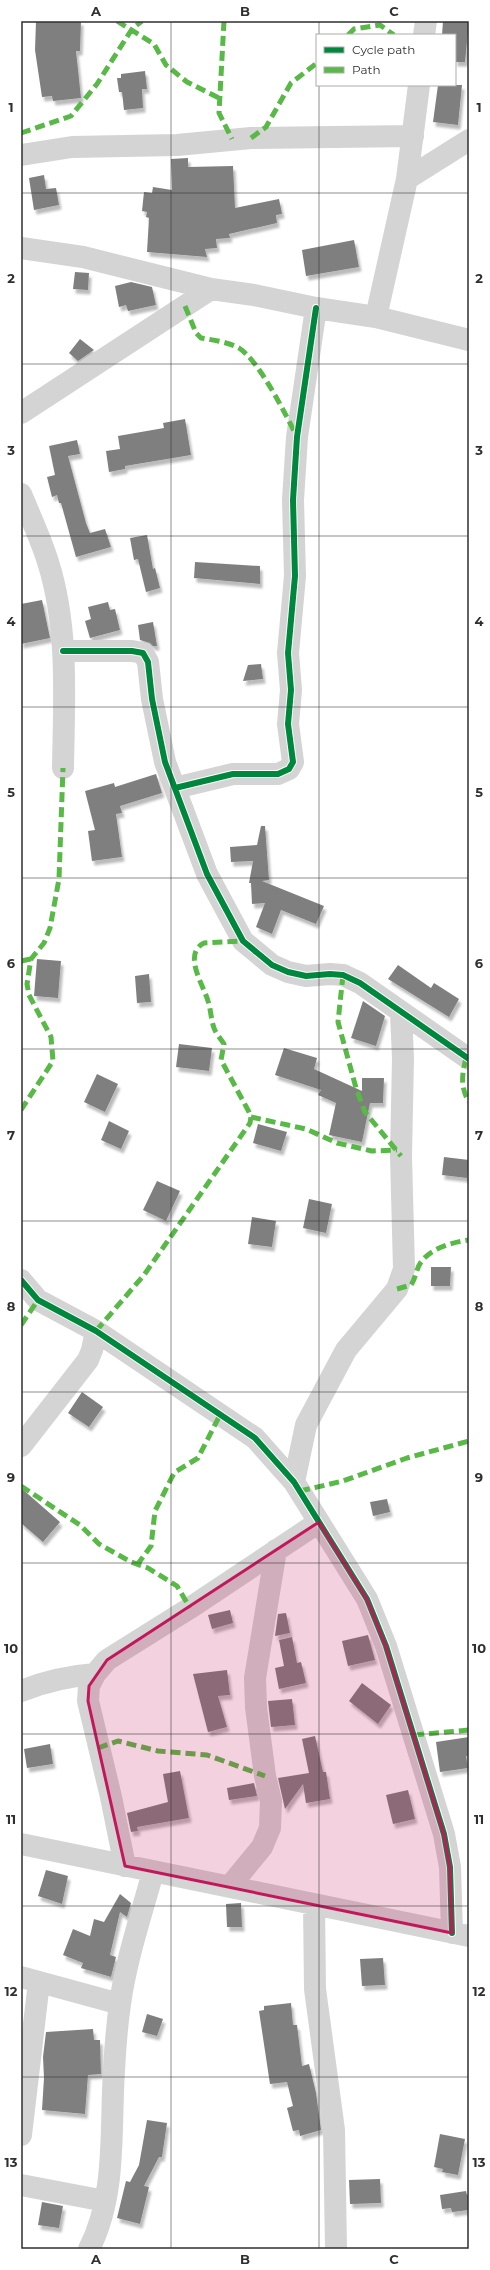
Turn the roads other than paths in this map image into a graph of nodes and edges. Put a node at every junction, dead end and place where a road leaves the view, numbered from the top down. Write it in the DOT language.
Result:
graph roads {
  1 [pos="426,21"];
  2 [pos="424,34"];
  3 [pos="418,86"];
  4 [pos="413,136"];
  5 [pos="469,140"];
  6 [pos="21,155"];
  7 [pos="407,179"];
  8 [pos="21,248"];
  9 [pos="211,289"];
  10 [pos="316,308"];
  11 [pos="376,317"];
  12 [pos="469,340"];
  13 [pos="21,413"];
  14 [pos="21,494"];
  15 [pos="63,651"];
  16 [pos="63,768"];
  17 [pos="175,788"];
  18 [pos="401,1012"];
  19 [pos="469,1059"];
  20 [pos="21,1280"];
  21 [pos="96,1332"];
  22 [pos="21,1446"];
  23 [pos="294,1482"];
  24 [pos="319,1522"];
  25 [pos="276,1550"];
  26 [pos="95,1674"];
  27 [pos="21,1691"];
  28 [pos="21,1844"];
  29 [pos="125,1866"];
  30 [pos="153,1872"];
  31 [pos="230,1886"];
  32 [pos="314,1904"];
  33 [pos="461,1935"];
  34 [pos="30,1979"];
  35 [pos="120,2004"];
  36 [pos="21,2135"];
  37 [pos="21,2185"];
  38 [pos="105,2201"];
  39 [pos="89,2249"];
  40 [pos="336,2249"];
  1 -- 2 [label="street"];
  3 -- 4 [label="street"];
  4 -- 6 [label="street"];
  4 -- 7 [label="street"];
  5 -- 7 [label="street"];
  7 -- 11 [label="street"];
  8 -- 9 [label="street"];
  9 -- 10 [label="street"];
  9 -- 13 [label="street"];
  10 -- 11 [label="street"];
  10 -- 17 [label="street"];
  11 -- 12 [label="street"];
  14 -- 15 [label="street"];
  15 -- 16 [label="street"];
  15 -- 17 [label="street"];
  17 -- 18 [label="street"];
  18 -- 19 [label="street"];
  18 -- 23 [label="street"];
  20 -- 21 [label="street"];
  21 -- 22 [label="street"];
  21 -- 23 [label="street"];
  23 -- 24 [label="street"];
  24 -- 25 [label="street"];
  24 -- 33 [label="street"];
  25 -- 26 [label="street"];
  25 -- 31 [label="street"];
  26 -- 27 [label="street"];
  26 -- 29 [label="street"];
  28 -- 29 [label="street"];
  29 -- 30 [label="street"];
  30 -- 31 [label="street"];
  30 -- 35 [label="street"];
  31 -- 32 [label="street"];
  32 -- 33 [label="street"];
  32 -- 40 [label="street"];
  34 -- 35 [label="street"];
  34 -- 36 [label="street"];
  35 -- 38 [label="street"];
  37 -- 38 [label="street"];
  38 -- 39 [label="street"];
}
